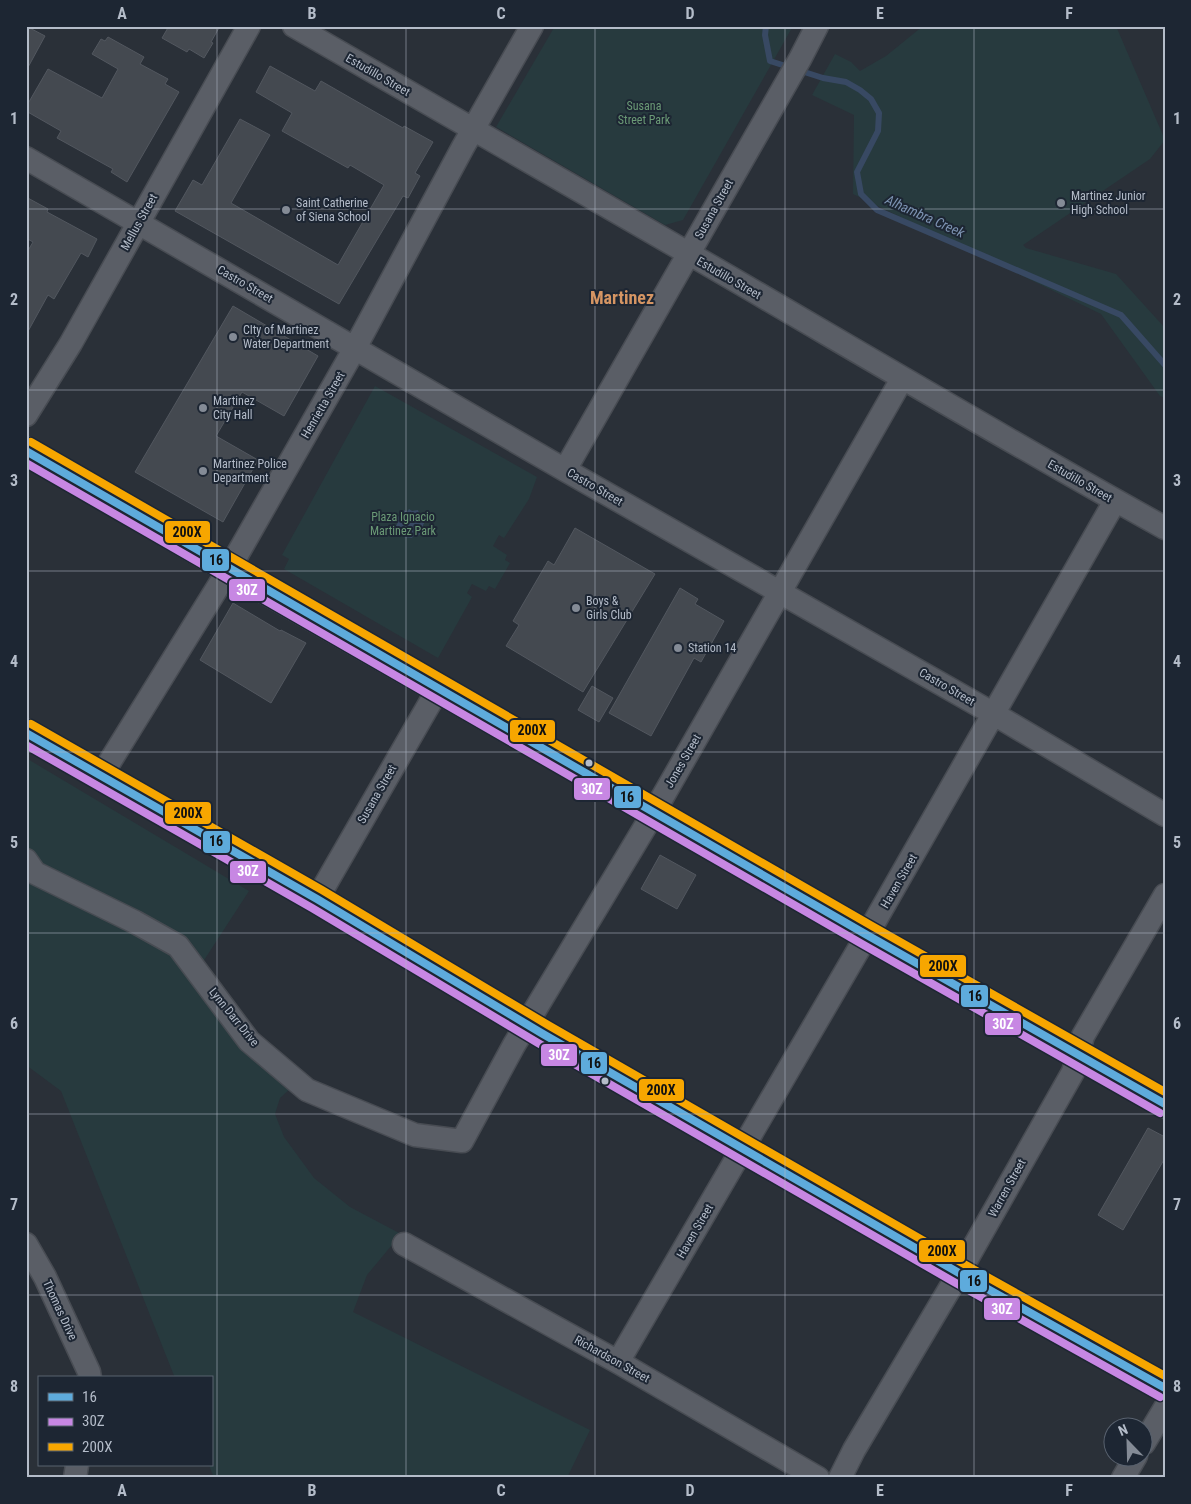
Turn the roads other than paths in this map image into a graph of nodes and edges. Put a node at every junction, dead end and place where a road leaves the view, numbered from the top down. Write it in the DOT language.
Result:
graph roads {
  1 [pos="248,26"];
  2 [pos="294,26"];
  3 [pos="532,26"];
  4 [pos="817,26"];
  5 [pos="472,130"];
  6 [pos="26,158"];
  7 [pos="138,223"];
  8 [pos="689,254"];
  9 [pos="356,348"];
  10 [pos="902,379"];
  11 [pos="26,416"];
  12 [pos="26,450"];
  13 [pos="565,470"];
  14 [pos="1115,501"];
  15 [pos="1165,528"];
  16 [pos="229,569"];
  17 [pos="780,592"];
  18 [pos="438,689"];
  19 [pos="994,714"];
  20 [pos="26,734"];
  21 [pos="101,776"];
  22 [pos="654,812"];
  23 [pos="1165,815"];
  24 [pos="26,860"];
  25 [pos="1165,895"];
  26 [pos="317,899"];
  27 [pos="867,936"];
  28 [pos="526,1024"];
  29 [pos="1078,1054"];
  30 [pos="1165,1104"];
  31 [pos="462,1141"];
  32 [pos="743,1149"];
  33 [pos="26,1244"];
  34 [pos="404,1244"];
  35 [pos="959,1273"];
  36 [pos="618,1362"];
  37 [pos="90,1376"];
  38 [pos="1165,1388"];
  39 [pos="1165,1408"];
  40 [pos="1154,1426"];
  41 [pos="1130,1466"];
  42 [pos="818,1478"];
  43 [pos="840,1478"];
  44 [pos="1123,1478"];
  1 -- 7 [label="street, Mellus Street"];
  2 -- 5 [label="street, Estudillo Street"];
  3 -- 5 [label="street, Henrietta Street"];
  4 -- 8 [label="street, Susana Street"];
  5 -- 8 [label="street, Estudillo Street"];
  5 -- 9 [label="street, Henrietta Street"];
  6 -- 7 [label="street, Castro Street"];
  7 -- 9 [label="street, Castro Street"];
  7 -- 11 [label="street, Mellus Street"];
  8 -- 10 [label="street, Estudillo Street"];
  8 -- 13 [label="street, Susana Street"];
  9 -- 13 [label="street, Castro Street"];
  9 -- 16 [label="street, Henrietta Street"];
  10 -- 14 [label="street, Estudillo Street"];
  10 -- 17 [label="street, Jones Street"];
  12 -- 16 [label="main road"];
  13 -- 17 [label="street, Castro Street"];
  14 -- 15 [label="street, Estudillo Street"];
  14 -- 19 [label="street, Haven Street"];
  16 -- 18 [label="main road"];
  16 -- 21 [label="street, Henrietta Street"];
  17 -- 19 [label="street, Castro Street"];
  17 -- 22 [label="street, Jones Street"];
  18 -- 22 [label="main road"];
  18 -- 26 [label="street, Susana Street"];
  19 -- 23 [label="street, Castro Street"];
  19 -- 27 [label="street, Haven Street"];
  20 -- 21 [label="main road"];
  21 -- 26 [label="main road"];
  22 -- 27 [label="main road"];
  22 -- 28 [label="street, Jones Street"];
  24 -- 31 [label="street, Lynn Darr Drive"];
  25 -- 29 [label="street, Warren Street"];
  26 -- 28 [label="main road"];
  27 -- 29 [label="main road"];
  27 -- 32 [label="street, Haven Street"];
  28 -- 31 [label="street, Jones Street"];
  28 -- 32 [label="main road"];
  29 -- 30 [label="main road"];
  29 -- 35 [label="street, Warren Street"];
  32 -- 35 [label="main road"];
  32 -- 36 [label="street, Haven Street"];
  33 -- 37 [label="street, Thomas Drive"];
  34 -- 36 [label="street, Richardson Street"];
  35 -- 38 [label="main road"];
  35 -- 43 [label="street, Warren Street"];
  36 -- 42 [label="street, Richardson Street"];
  39 -- 40 [label="street"];
  41 -- 44 [label="street"];
}
